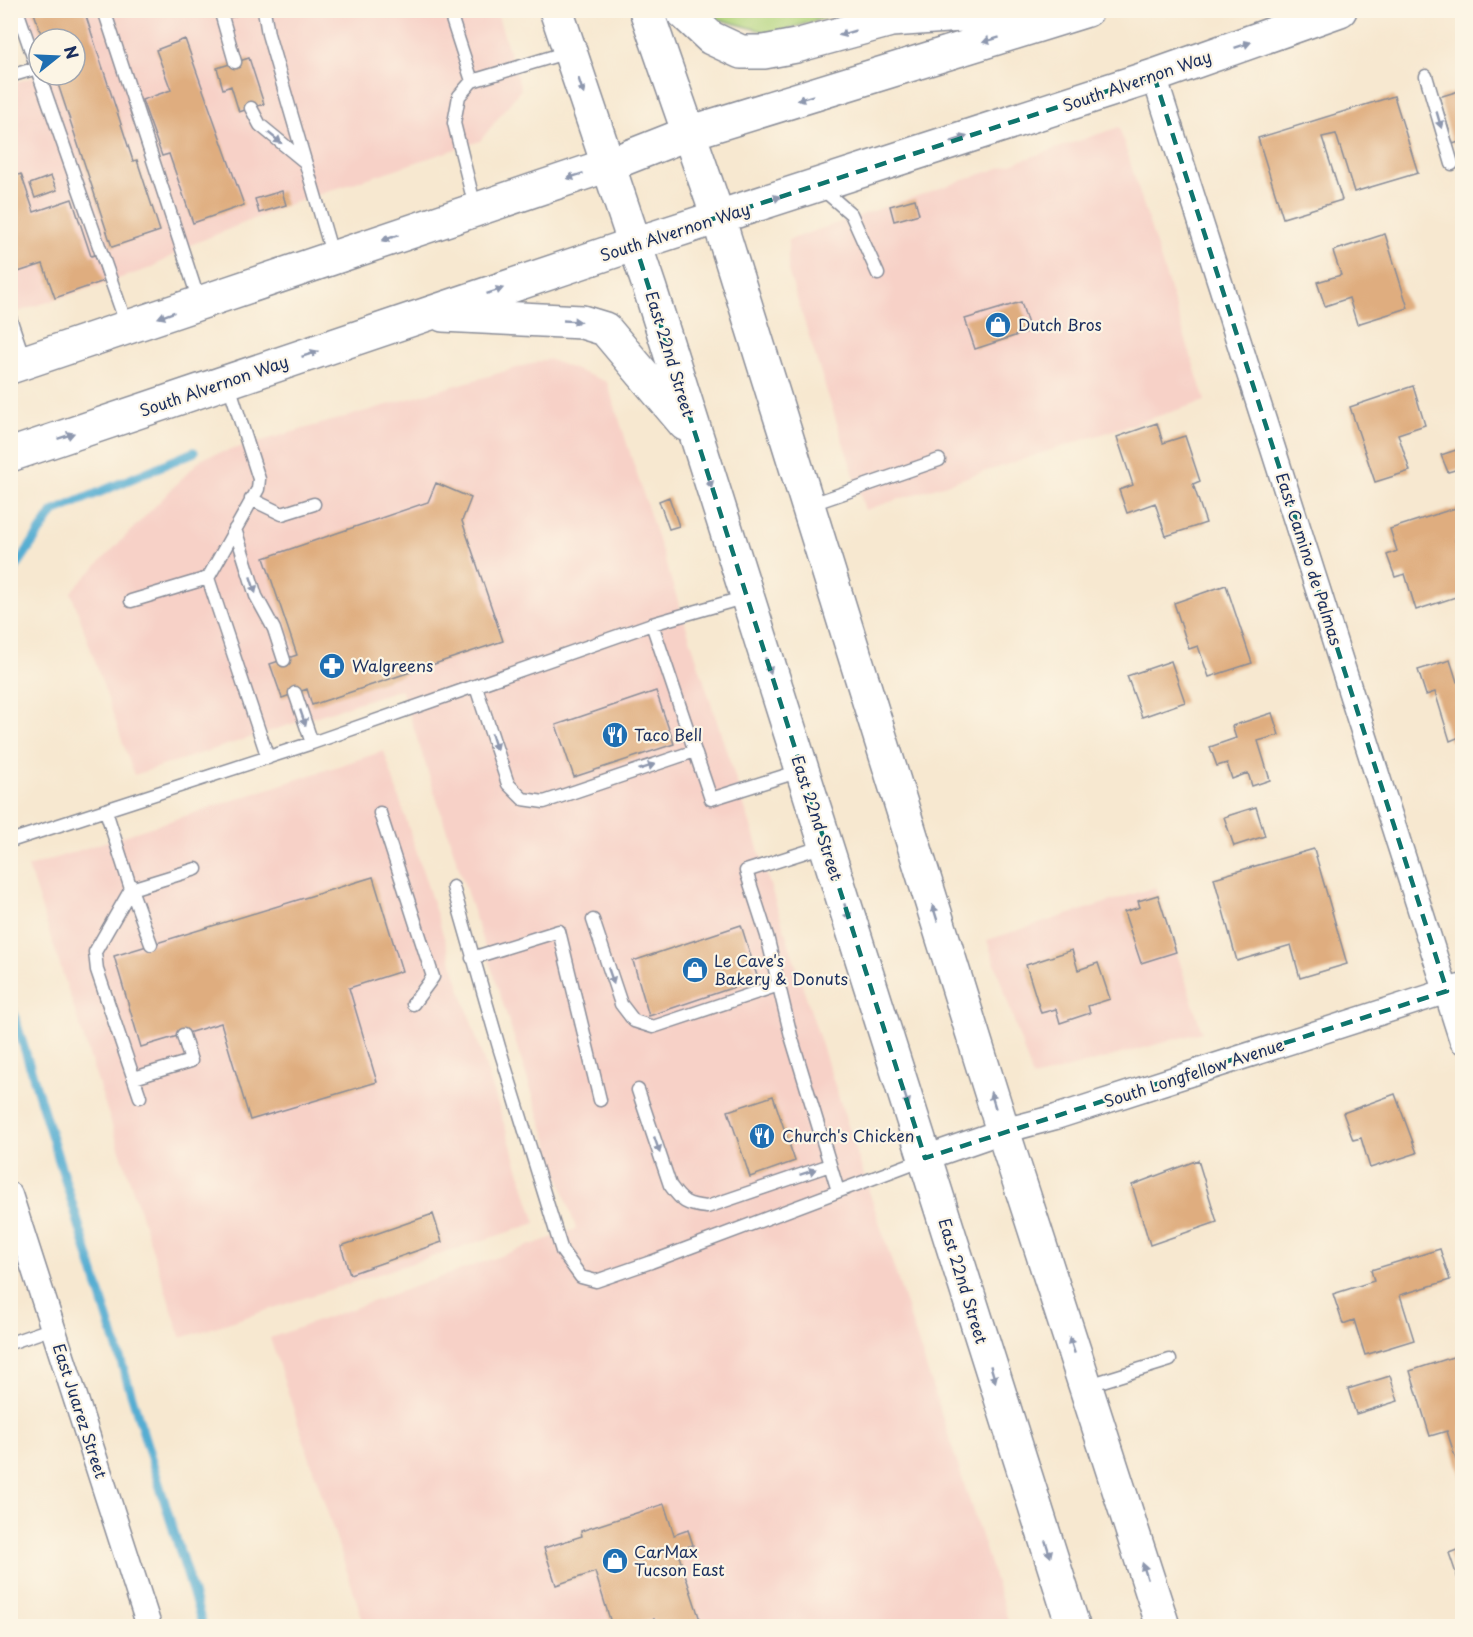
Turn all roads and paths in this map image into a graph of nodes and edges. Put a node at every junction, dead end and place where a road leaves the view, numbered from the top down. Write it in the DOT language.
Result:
graph roads {
  1 [pos="17,10"];
  2 [pos="104,10"];
  3 [pos="231,10"];
  4 [pos="264,10"];
  5 [pos="449,10"];
  6 [pos="556,10"];
  7 [pos="646,10"];
  8 [pos="681,10"];
  9 [pos="1030,10"];
  10 [pos="1087,10"];
  11 [pos="1340,10"];
  12 [pos="27,40"];
  13 [pos="570,51"];
  14 [pos="235,62"];
  15 [pos="27,74"];
  16 [pos="10,76"];
  17 [pos="1154,76"];
  18 [pos="1426,76"];
  19 [pos="472,81"];
  20 [pos="43,87"];
  21 [pos="251,108"];
  22 [pos="689,133"];
  23 [pos="305,162"];
  24 [pos="1452,164"];
  25 [pos="608,165"];
  26 [pos="818,185"];
  27 [pos="475,210"];
  28 [pos="718,218"];
  29 [pos="635,244"];
  30 [pos="333,257"];
  31 [pos="878,274"];
  32 [pos="199,303"];
  33 [pos="429,314"];
  34 [pos="10,318"];
  35 [pos="128,328"];
  36 [pos="18,365"];
  37 [pos="228,381"];
  38 [pos="695,437"];
  39 [pos="10,455"];
  40 [pos="939,460"];
  41 [pos="252,499"];
  42 [pos="314,504"];
  43 [pos="807,506"];
  44 [pos="235,529"];
  45 [pos="208,578"];
  46 [pos="746,597"];
  47 [pos="131,601"];
  48 [pos="652,624"];
  49 [pos="284,660"];
  50 [pos="476,687"];
  51 [pos="295,693"];
  52 [pos="312,744"];
  53 [pos="694,751"];
  54 [pos="268,758"];
  55 [pos="802,770"];
  56 [pos="106,811"];
  57 [pos="380,813"];
  58 [pos="10,841"];
  59 [pos="826,846"];
  60 [pos="196,869"];
  61 [pos="453,888"];
  62 [pos="130,889"];
  63 [pos="593,920"];
  64 [pos="151,944"];
  65 [pos="472,958"];
  66 [pos="779,985"];
  67 [pos="1455,989"];
  68 [pos="413,1004"];
  69 [pos="183,1035"];
  70 [pos="1462,1041"];
  71 [pos="134,1078"];
  72 [pos="638,1090"];
  73 [pos="140,1097"];
  74 [pos="600,1100"];
  75 [pos="1003,1131"];
  76 [pos="925,1158"];
  77 [pos="830,1165"];
  78 [pos="838,1191"];
  79 [pos="10,1195"];
  80 [pos="53,1328"];
  81 [pos="10,1342"];
  82 [pos="1170,1360"];
  83 [pos="1085,1386"];
  84 [pos="149,1626"];
  85 [pos="1073,1626"];
  86 [pos="1163,1626"];
  1 -- 12 [label="lane"];
  2 -- 32 [label="lane"];
  3 -- 14 [label="lane"];
  4 -- 23 [label="lane"];
  5 -- 19 [label="lane"];
  6 -- 13 [label="main road, East 22nd Street"];
  7 -- 22 [label="main road"];
  9 -- 8 [label="main road, one-way"];
  10 -- 22 [label="main road, one-way"];
  17 -- 11 [label="main road, South Alvernon Way, one-way"];
  13 -- 19 [label="lane"];
  13 -- 25 [label="main road, East 22nd Street, one-way"];
  15 -- 16 [label="lane"];
  26 -- 17 [label="main road, South Alvernon Way, one-way"];
  17 -- 67 [label="street, East Camino de Palmas"];
  18 -- 24 [label="lane, one-way"];
  19 -- 27 [label="lane"];
  20 -- 35 [label="lane"];
  21 -- 23 [label="lane, one-way"];
  22 -- 25 [label="main road"];
  22 -- 28 [label="main road"];
  23 -- 30 [label="lane"];
  25 -- 27 [label="main road, one-way"];
  25 -- 29 [label="main road, East 22nd Street"];
  28 -- 26 [label="main road, South Alvernon Way, one-way"];
  26 -- 31 [label="lane"];
  27 -- 30 [label="main road, one-way"];
  28 -- 29 [label="main road, South Alvernon Way"];
  28 -- 43 [label="main road"];
  33 -- 29 [label="main road, South Alvernon Way, one-way"];
  29 -- 38 [label="main road, East 22nd Street"];
  30 -- 32 [label="main road"];
  32 -- 35 [label="main road, one-way"];
  37 -- 33 [label="main road, South Alvernon Way, one-way"];
  33 -- 38 [label="main road, one-way"];
  34 -- 36 [label="lane"];
  35 -- 36 [label="main road"];
  39 -- 37 [label="main road, South Alvernon Way, one-way"];
  37 -- 41 [label="lane"];
  38 -- 46 [label="main road, East 22nd Street, one-way"];
  40 -- 43 [label="lane"];
  41 -- 42 [label="lane"];
  41 -- 44 [label="lane"];
  75 -- 43 [label="main road, one-way"];
  44 -- 45 [label="lane"];
  44 -- 49 [label="lane, one-way"];
  45 -- 47 [label="lane"];
  45 -- 54 [label="lane"];
  46 -- 48 [label="lane"];
  46 -- 55 [label="main road, East 22nd Street, one-way"];
  48 -- 50 [label="lane"];
  48 -- 53 [label="lane"];
  50 -- 52 [label="lane"];
  50 -- 53 [label="lane, one-way"];
  51 -- 52 [label="lane, one-way"];
  52 -- 54 [label="lane"];
  53 -- 55 [label="lane"];
  54 -- 56 [label="lane"];
  55 -- 59 [label="main road, East 22nd Street"];
  56 -- 58 [label="lane"];
  56 -- 62 [label="lane"];
  57 -- 68 [label="lane"];
  59 -- 66 [label="lane"];
  59 -- 76 [label="main road, East 22nd Street, one-way"];
  60 -- 62 [label="lane"];
  61 -- 65 [label="lane"];
  62 -- 64 [label="lane"];
  62 -- 71 [label="lane"];
  63 -- 66 [label="lane, one-way"];
  65 -- 74 [label="lane"];
  65 -- 78 [label="lane"];
  66 -- 77 [label="lane"];
  67 -- 70 [label="street, East Camino de Palmas"];
  67 -- 75 [label="street, South Longfellow Avenue"];
  69 -- 71 [label="lane"];
  71 -- 73 [label="lane"];
  72 -- 77 [label="lane, one-way"];
  75 -- 76 [label="street, South Longfellow Avenue"];
  83 -- 75 [label="main road, one-way"];
  76 -- 78 [label="lane"];
  76 -- 85 [label="main road, East 22nd Street, one-way"];
  77 -- 78 [label="lane"];
  79 -- 80 [label="street, East Juarez Street"];
  80 -- 81 [label="lane"];
  80 -- 84 [label="street, East Juarez Street"];
  82 -- 83 [label="lane"];
  86 -- 83 [label="main road, one-way"];
}
